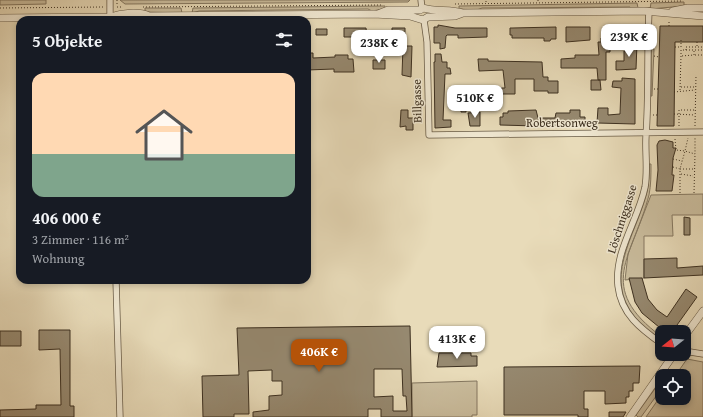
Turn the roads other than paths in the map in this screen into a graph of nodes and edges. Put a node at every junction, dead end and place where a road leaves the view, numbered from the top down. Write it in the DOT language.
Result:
graph roads {
  1 [pos="110,0"];
  2 [pos="421,0"];
  3 [pos="703,8"];
  4 [pos="649,11"];
  5 [pos="671,12"];
  6 [pos="424,14"];
  7 [pos="111,16"];
  8 [pos="117,16"];
  9 [pos="149,16"];
  10 [pos="703,16"];
  11 [pos="0,18"];
  12 [pos="16,18"];
  13 [pos="703,132"];
  14 [pos="647,134"];
  15 [pos="429,135"];
  16 [pos="116,284"];
  17 [pos="703,311"];
  18 [pos="691,328"];
  19 [pos="655,339"];
  20 [pos="691,352"];
  21 [pos="703,354"];
  22 [pos="669,361"];
  23 [pos="120,417"];
  24 [pos="630,417"];
  1 -- 7 [label="street"];
  2 -- 6 [label="street, Billgasse"];
  3 -- 5 [label="street"];
  4 -- 5 [label="street"];
  4 -- 6 [label="street"];
  4 -- 14 [label="street, Löschniggasse"];
  5 -- 10 [label="street"];
  6 -- 9 [label="street"];
  6 -- 15 [label="street, Billgasse"];
  8 -- 9 [label="street"];
  11 -- 12 [label="street"];
  13 -- 14 [label="street, Robertsonweg"];
  14 -- 15 [label="street, Robertsonweg"];
  14 -- 19 [label="street, Löschniggasse"];
  16 -- 23 [label="street"];
  17 -- 18 [label="street"];
  20 -- 21 [label="street"];
  22 -- 24 [label="street"];
}
